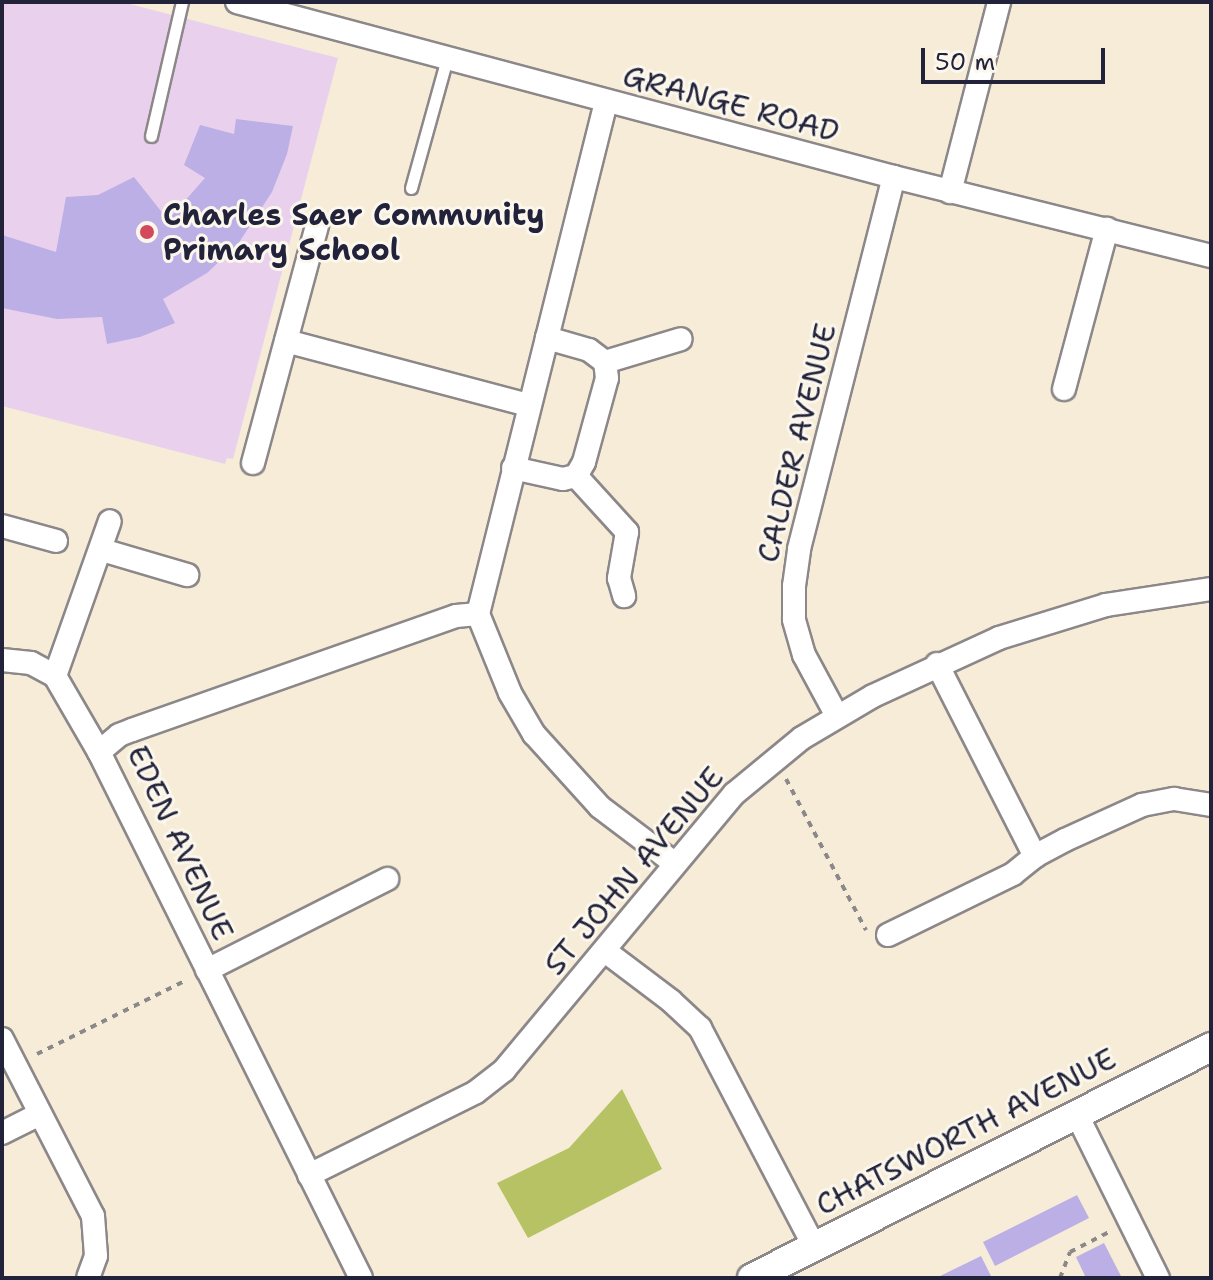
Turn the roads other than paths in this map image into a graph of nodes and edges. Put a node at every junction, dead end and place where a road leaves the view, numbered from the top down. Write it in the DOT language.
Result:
graph roads {
  1 [pos="182,2"];
  2 [pos="237,2"];
  3 [pos="999,2"];
  4 [pos="447,58"];
  5 [pos="606,102"];
  6 [pos="151,136"];
  7 [pos="894,177"];
  8 [pos="411,188"];
  9 [pos="950,192"];
  10 [pos="317,225"];
  11 [pos="1107,229"];
  12 [pos="1211,256"];
  13 [pos="547,338"];
  14 [pos="681,339"];
  15 [pos="286,341"];
  16 [pos="605,362"];
  17 [pos="1064,389"];
  18 [pos="528,405"];
  19 [pos="253,463"];
  20 [pos="513,468"];
  21 [pos="576,476"];
  22 [pos="110,521"];
  23 [pos="2,526"];
  24 [pos="56,541"];
  25 [pos="102,550"];
  26 [pos="187,575"];
  27 [pos="1211,589"];
  28 [pos="624,596"];
  29 [pos="478,614"];
  30 [pos="2,660"];
  31 [pos="937,664"];
  32 [pos="55,676"];
  33 [pos="837,716"];
  34 [pos="99,752"];
  35 [pos="1211,805"];
  36 [pos="1035,856"];
  37 [pos="674,863"];
  38 [pos="387,879"];
  39 [pos="888,935"];
  40 [pos="605,951"];
  41 [pos="207,970"];
  42 [pos="2,1039"];
  43 [pos="1211,1047"];
  44 [pos="40,1114"];
  45 [pos="1077,1115"];
  46 [pos="2,1133"];
  47 [pos="309,1175"];
  48 [pos="814,1246"];
  49 [pos="88,1278"];
  50 [pos="361,1278"];
  51 [pos="752,1278"];
  52 [pos="1158,1278"];
  1 -- 6 [label="lane"];
  2 -- 4 [label="street, GRANGE ROAD"];
  3 -- 9 [label="street"];
  4 -- 5 [label="street, GRANGE ROAD"];
  4 -- 8 [label="lane"];
  5 -- 7 [label="street, GRANGE ROAD"];
  5 -- 13 [label="street"];
  7 -- 9 [label="street, GRANGE ROAD"];
  7 -- 33 [label="street, CALDER AVENUE"];
  9 -- 11 [label="street, GRANGE ROAD"];
  10 -- 15 [label="street"];
  11 -- 12 [label="street, GRANGE ROAD"];
  11 -- 17 [label="street"];
  13 -- 16 [label="street"];
  13 -- 18 [label="street"];
  14 -- 16 [label="street"];
  15 -- 18 [label="street"];
  15 -- 19 [label="street"];
  16 -- 21 [label="street"];
  18 -- 20 [label="street"];
  20 -- 21 [label="street"];
  20 -- 29 [label="street"];
  21 -- 28 [label="street"];
  22 -- 25 [label="street"];
  23 -- 24 [label="street"];
  25 -- 26 [label="street"];
  25 -- 32 [label="street"];
  27 -- 31 [label="street, ST JOHN AVENUE"];
  29 -- 34 [label="street, EDEN AVENUE"];
  29 -- 37 [label="street"];
  30 -- 32 [label="street"];
  31 -- 33 [label="street, ST JOHN AVENUE"];
  31 -- 36 [label="street"];
  32 -- 34 [label="street"];
  33 -- 37 [label="street, ST JOHN AVENUE"];
  34 -- 41 [label="street, EDEN AVENUE"];
  35 -- 36 [label="street"];
  36 -- 39 [label="street"];
  37 -- 40 [label="street, ST JOHN AVENUE"];
  38 -- 41 [label="street"];
  40 -- 47 [label="street, ST JOHN AVENUE"];
  40 -- 48 [label="street"];
  41 -- 47 [label="street, EDEN AVENUE"];
  42 -- 44 [label="street"];
  43 -- 45 [label="street, CHATSWORTH AVENUE"];
  44 -- 46 [label="street"];
  44 -- 49 [label="street"];
  45 -- 48 [label="street, CHATSWORTH AVENUE"];
  45 -- 52 [label="street"];
  47 -- 50 [label="street, EDEN AVENUE"];
  48 -- 51 [label="street, CHATSWORTH AVENUE"];
}
